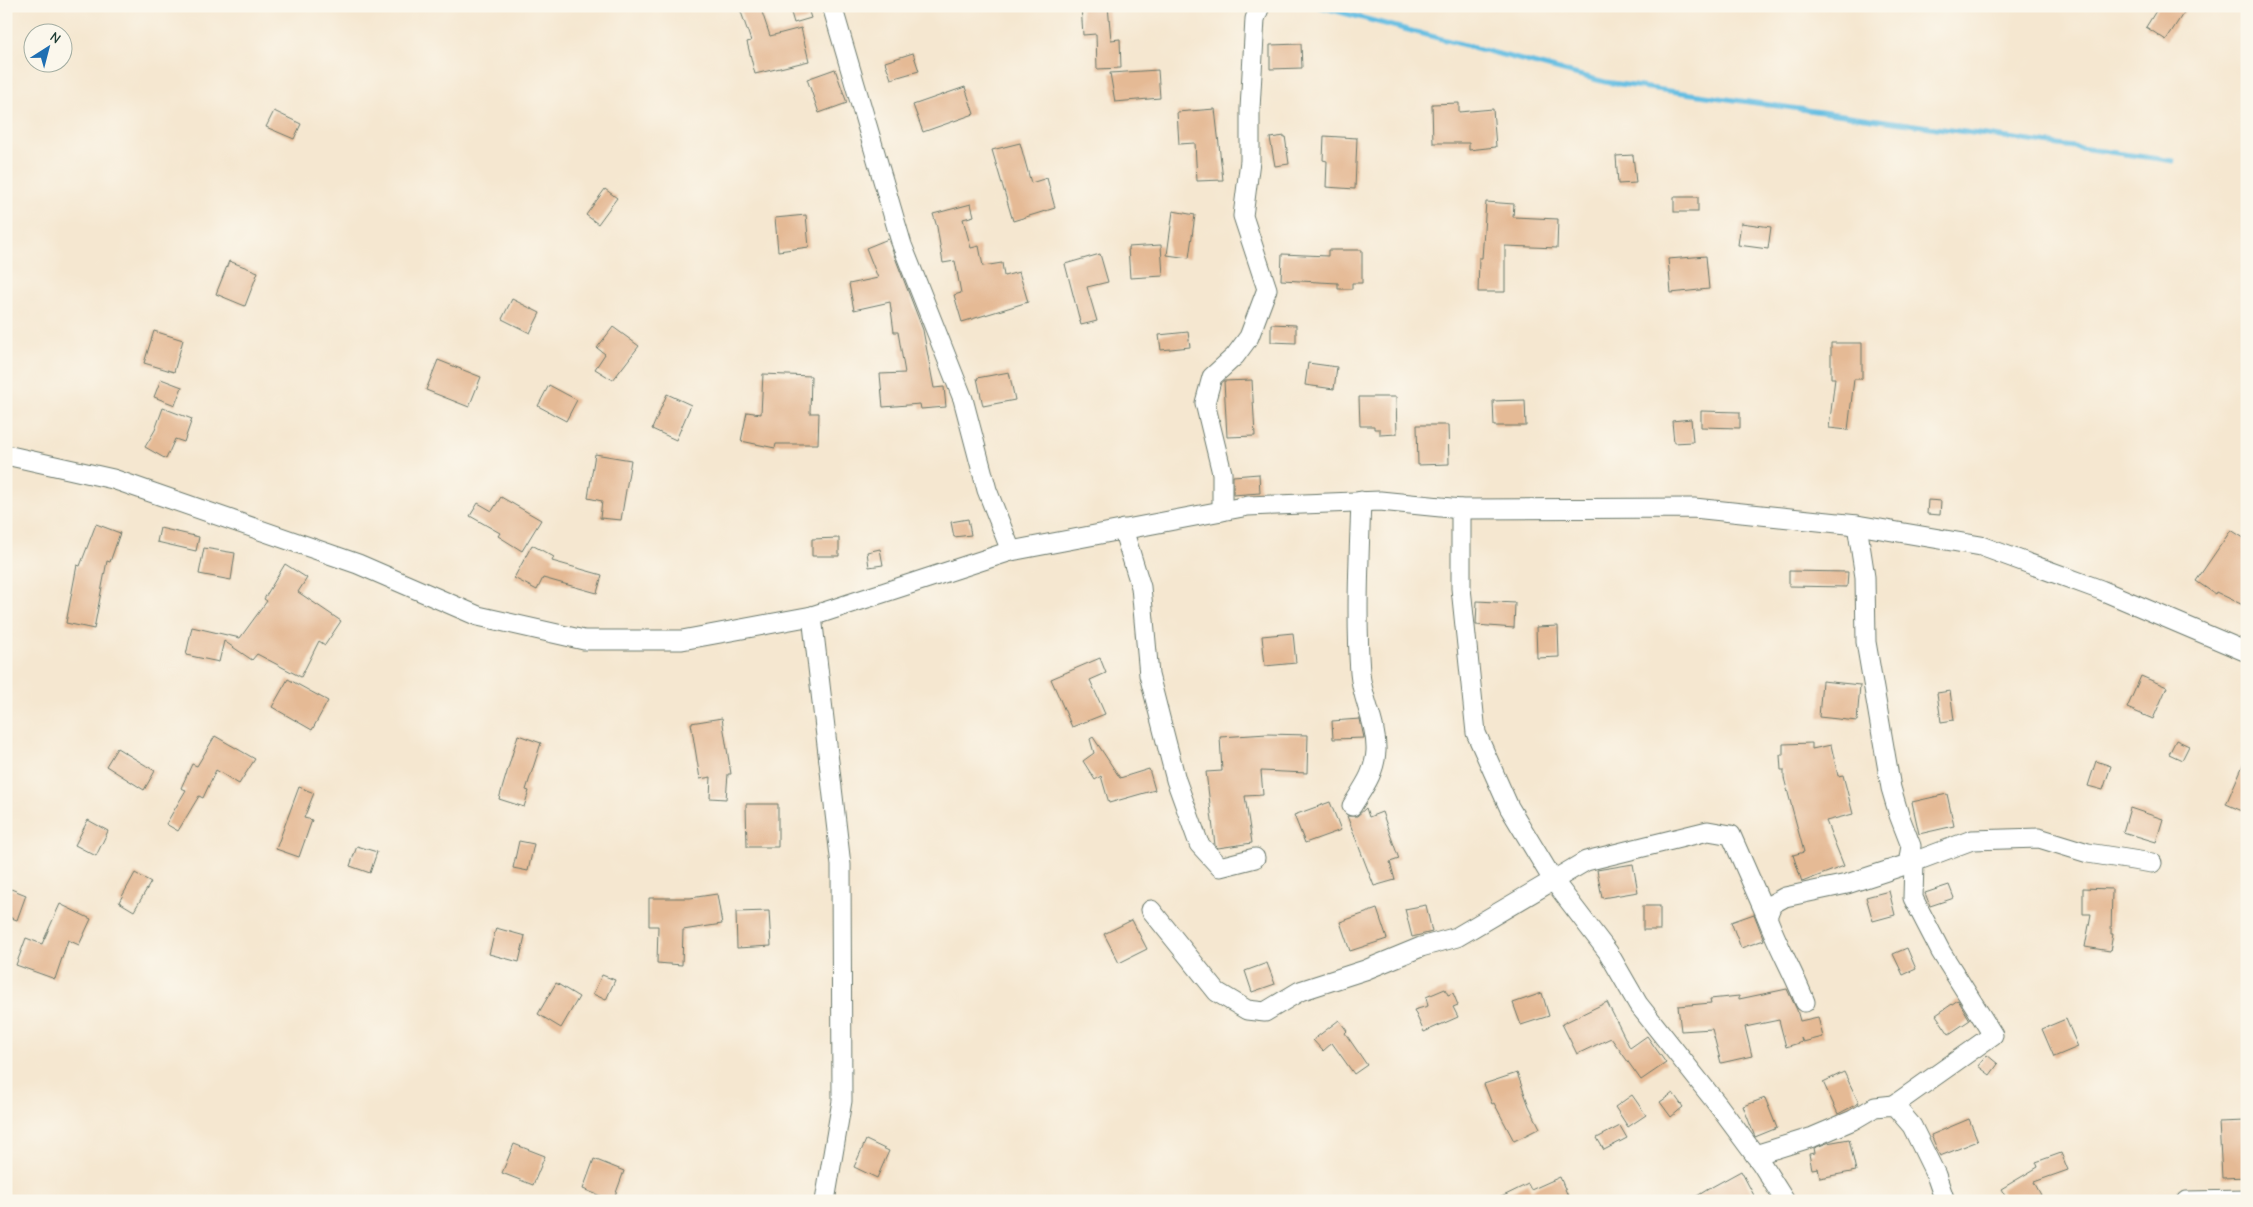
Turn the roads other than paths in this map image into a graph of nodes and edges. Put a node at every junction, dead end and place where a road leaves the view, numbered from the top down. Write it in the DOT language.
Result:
graph roads {
  1 [pos="832,6"];
  2 [pos="1257,13"];
  3 [pos="6,456"];
  4 [pos="1361,501"];
  5 [pos="1461,509"];
  6 [pos="1222,511"];
  7 [pos="1857,525"];
  8 [pos="1123,530"];
  9 [pos="1011,551"];
  10 [pos="812,616"];
  11 [pos="2247,652"];
  12 [pos="1352,806"];
  13 [pos="1255,858"];
  14 [pos="1911,863"];
  15 [pos="2152,863"];
  16 [pos="1553,880"];
  17 [pos="1151,910"];
  18 [pos="1767,917"];
  19 [pos="1805,1002"];
  20 [pos="1894,1105"];
  21 [pos="1755,1155"];
  22 [pos="2247,1200"];
  23 [pos="825,1201"];
  24 [pos="1785,1201"];
  25 [pos="1945,1201"];
  26 [pos="2186,1201"];
  1 -- 9 [label="street"];
  2 -- 6 [label="street"];
  3 -- 10 [label="street"];
  4 -- 5 [label="street"];
  4 -- 6 [label="street"];
  4 -- 12 [label="street"];
  5 -- 7 [label="street"];
  5 -- 16 [label="street"];
  6 -- 8 [label="street"];
  7 -- 11 [label="street"];
  7 -- 14 [label="street"];
  8 -- 9 [label="street"];
  8 -- 13 [label="street"];
  9 -- 10 [label="street"];
  10 -- 23 [label="street"];
  14 -- 15 [label="street"];
  14 -- 18 [label="street"];
  14 -- 20 [label="street"];
  16 -- 17 [label="street"];
  16 -- 18 [label="street"];
  16 -- 21 [label="street"];
  18 -- 19 [label="street"];
  20 -- 21 [label="street"];
  20 -- 25 [label="street"];
  21 -- 24 [label="street"];
  22 -- 26 [label="street"];
}
